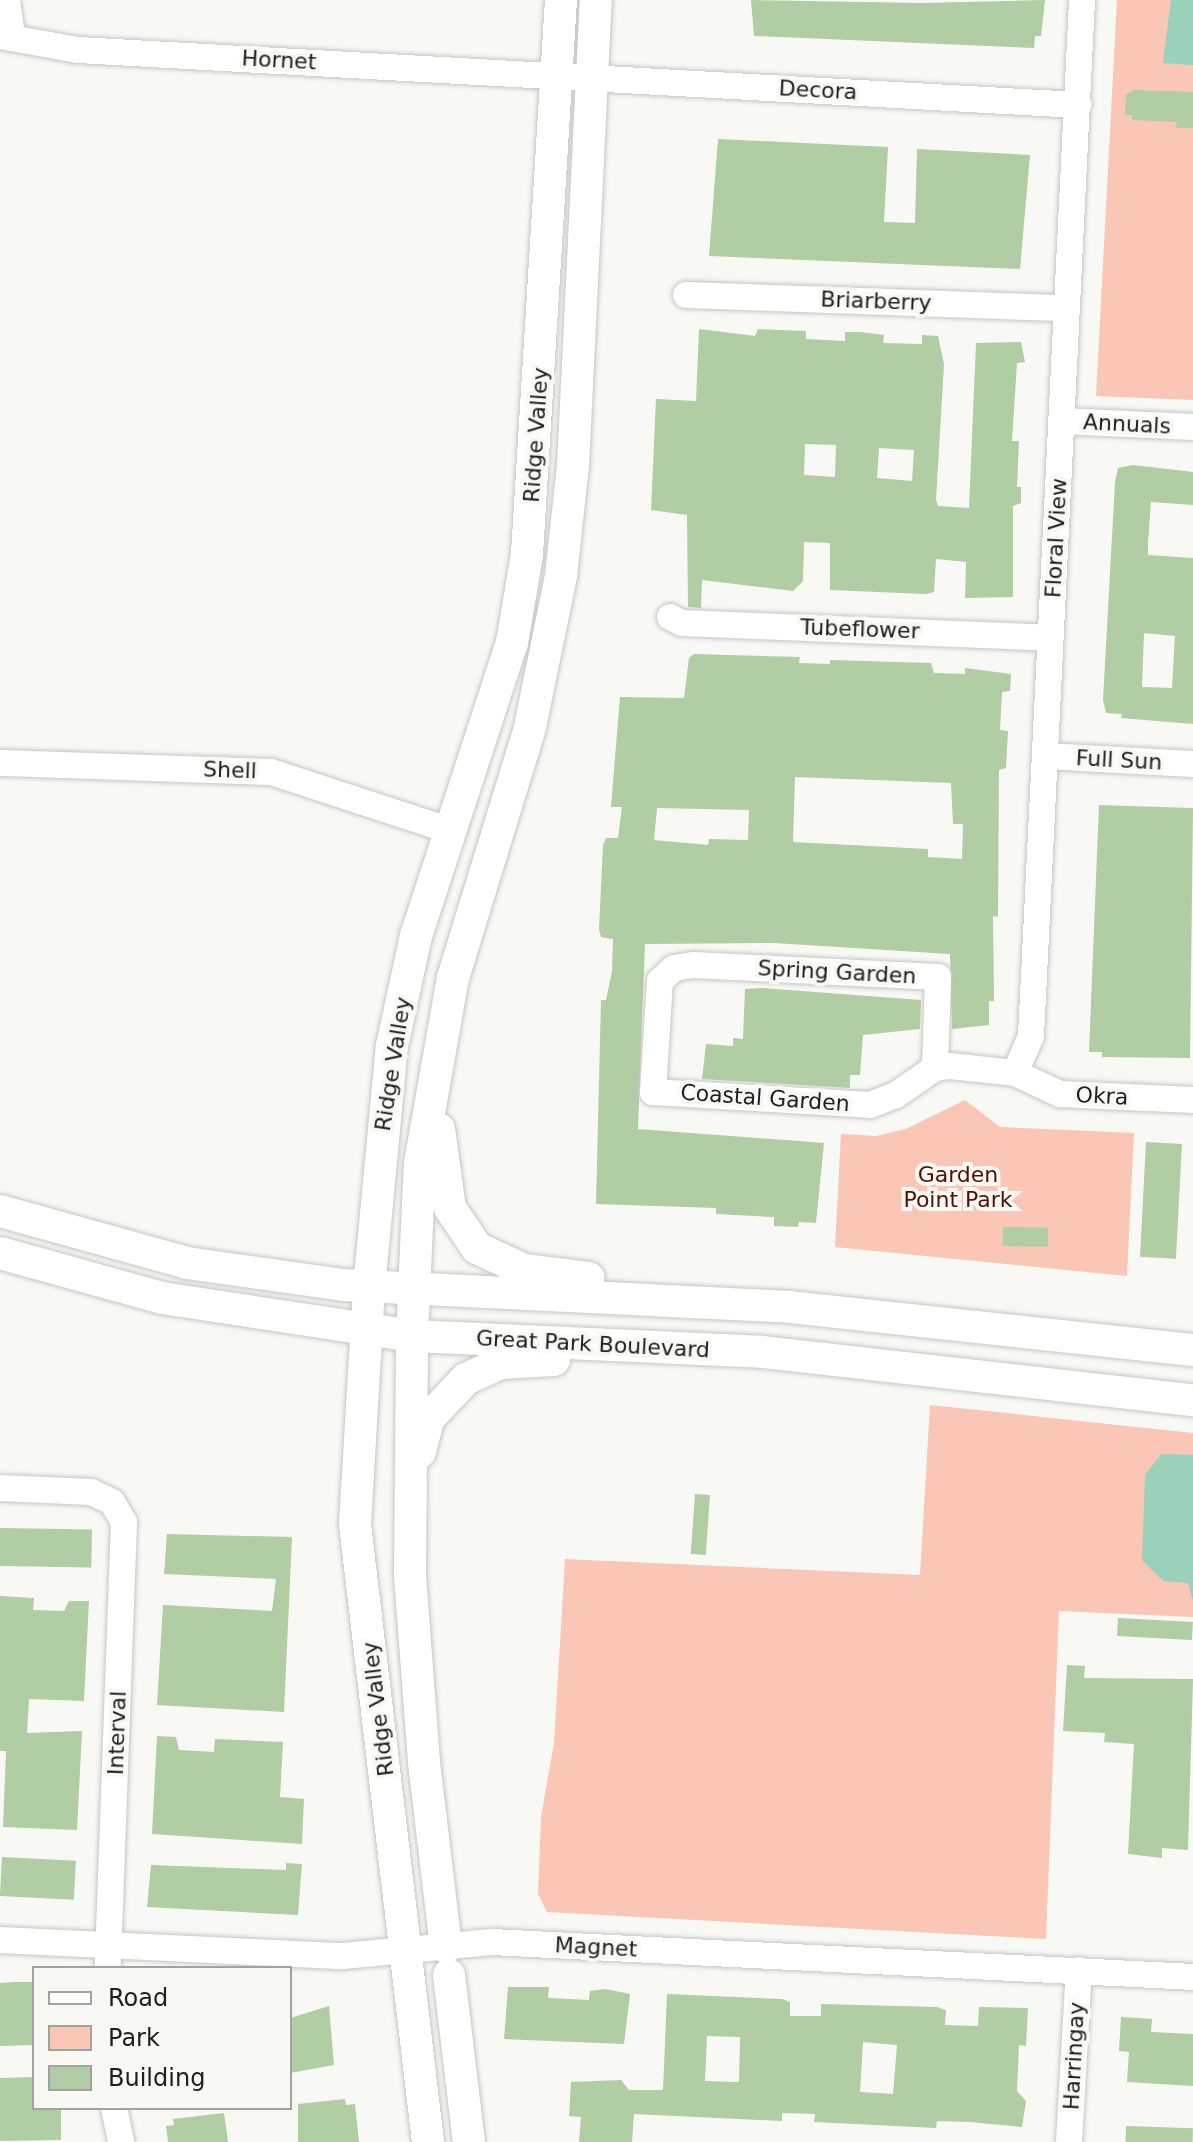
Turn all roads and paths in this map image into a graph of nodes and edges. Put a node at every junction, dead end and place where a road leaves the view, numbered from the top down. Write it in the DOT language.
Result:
graph roads {
  1 [pos="7,0"];
  2 [pos="561,0"];
  3 [pos="596,0"];
  4 [pos="1082,0"];
  5 [pos="6,36"];
  6 [pos="558,74"];
  7 [pos="592,76"];
  8 [pos="1078,105"];
  9 [pos="686,295"];
  10 [pos="1067,308"];
  11 [pos="1062,421"];
  12 [pos="1193,427"];
  13 [pos="535,464"];
  14 [pos="573,466"];
  15 [pos="670,617"];
  16 [pos="1051,638"];
  17 [pos="1045,756"];
  18 [pos="0,763"];
  19 [pos="1193,764"];
  20 [pos="451,831"];
  21 [pos="693,965"];
  22 [pos="437,1059"];
  23 [pos="935,1068"];
  24 [pos="1015,1073"];
  25 [pos="1193,1100"];
  26 [pos="0,1211"];
  27 [pos="0,1253"];
  28 [pos="369,1288"];
  29 [pos="414,1289"];
  30 [pos="790,1307"];
  31 [pos="366,1329"];
  32 [pos="412,1336"];
  33 [pos="1193,1350"];
  34 [pos="850,1362"];
  35 [pos="1193,1400"];
  36 [pos="0,1488"];
  37 [pos="410,1523"];
  38 [pos="0,1940"];
  39 [pos="404,1950"];
  40 [pos="108,1957"];
  41 [pos="448,1961"];
  42 [pos="1079,1970"];
  43 [pos="1193,1977"];
  44 [pos="114,2110"];
  45 [pos="121,2142"];
  46 [pos="428,2142"];
  47 [pos="469,2142"];
  48 [pos="1069,2142"];
  1 -- 5 [label="street"];
  2 -- 6 [label="main road, Ridge Valley"];
  3 -- 7 [label="main road, Ridge Valley"];
  4 -- 8 [label="street, Floral View"];
  5 -- 6 [label="street, Hornet"];
  6 -- 7 [label="street, Decora"];
  6 -- 13 [label="main road, Ridge Valley"];
  7 -- 8 [label="street, Decora"];
  7 -- 14 [label="main road, Ridge Valley"];
  8 -- 10 [label="street, Floral View"];
  9 -- 10 [label="street, Briarberry"];
  10 -- 11 [label="street, Floral View"];
  11 -- 12 [label="street, Annuals"];
  11 -- 16 [label="street, Floral View"];
  13 -- 14 [label="street"];
  13 -- 20 [label="main road, Ridge Valley"];
  14 -- 22 [label="main road, Ridge Valley"];
  15 -- 16 [label="street, Tubeflower"];
  16 -- 17 [label="street, Floral View"];
  17 -- 19 [label="street, Full Sun"];
  17 -- 24 [label="street, Floral View"];
  18 -- 20 [label="street, Shell"];
  20 -- 28 [label="main road, Ridge Valley"];
  21 -- 23 [label="street, Spring Garden"];
  21 -- 23 [label="street, Coastal Garden"];
  22 -- 29 [label="main road, Ridge Valley"];
  22 -- 30 [label="main road"];
  23 -- 24 [label="street"];
  24 -- 25 [label="street, Okra"];
  26 -- 28 [label="main road, Great Park Boulevard"];
  27 -- 31 [label="main road, Great Park Boulevard"];
  28 -- 29 [label="main road, Great Park Boulevard"];
  28 -- 31 [label="main road, Ridge Valley"];
  29 -- 30 [label="main road, Great Park Boulevard"];
  29 -- 32 [label="main road, Ridge Valley"];
  30 -- 33 [label="main road, Great Park Boulevard"];
  31 -- 32 [label="main road, Great Park Boulevard"];
  31 -- 39 [label="main road, Ridge Valley"];
  32 -- 34 [label="main road, Great Park Boulevard"];
  32 -- 37 [label="main road, Ridge Valley"];
  34 -- 35 [label="main road, Great Park Boulevard"];
  34 -- 37 [label="main road"];
  36 -- 40 [label="street, Interval"];
  37 -- 41 [label="main road, Ridge Valley"];
  38 -- 40 [label="street, Magnet"];
  39 -- 40 [label="street, Magnet"];
  39 -- 41 [label="street, Magnet"];
  39 -- 46 [label="main road, Ridge Valley"];
  41 -- 42 [label="street, Magnet"];
  41 -- 47 [label="main road, Ridge Valley"];
  42 -- 43 [label="street, Magnet"];
  42 -- 48 [label="street, Harringay"];
  44 -- 45 [label="street"];
}
